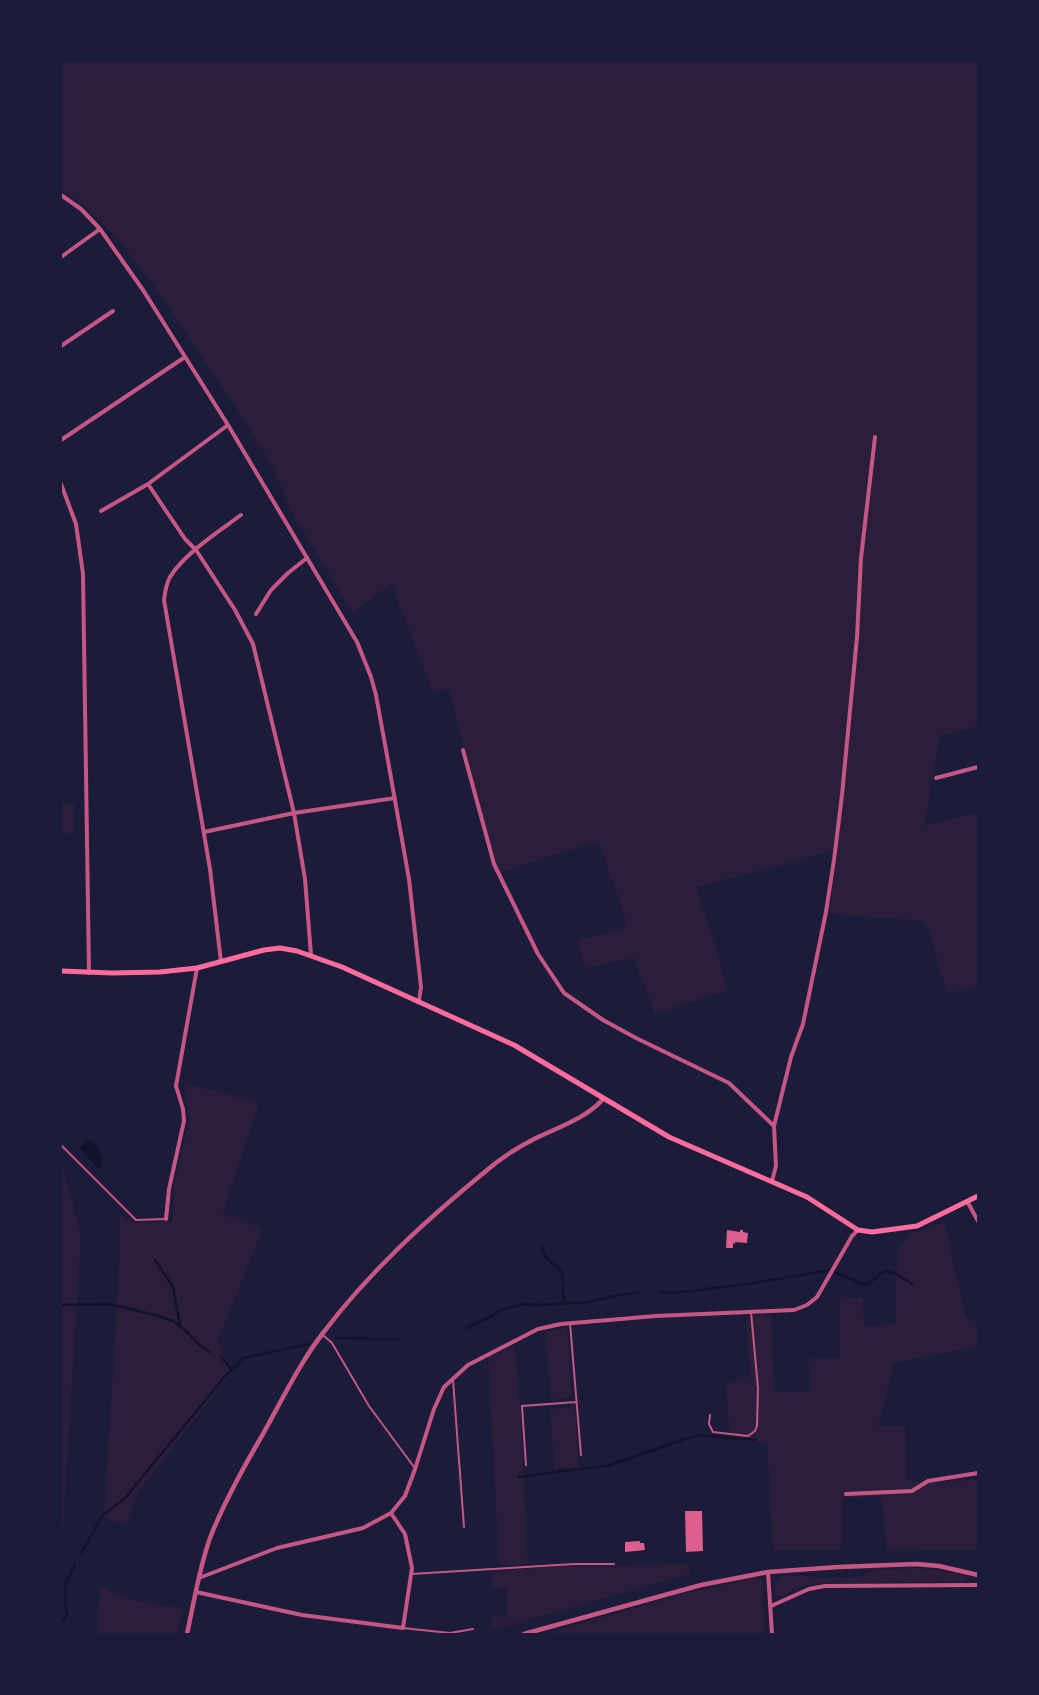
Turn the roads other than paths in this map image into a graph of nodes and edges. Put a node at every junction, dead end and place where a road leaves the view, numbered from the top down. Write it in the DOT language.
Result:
graph roads {
  1 [pos="61,195"];
  2 [pos="100,229"];
  3 [pos="61,257"];
  4 [pos="113,311"];
  5 [pos="61,346"];
  6 [pos="185,357"];
  7 [pos="228,426"];
  8 [pos="875,436"];
  9 [pos="61,440"];
  10 [pos="61,484"];
  11 [pos="148,484"];
  12 [pos="101,511"];
  13 [pos="241,515"];
  14 [pos="196,550"];
  15 [pos="307,558"];
  16 [pos="256,614"];
  17 [pos="463,750"];
  18 [pos="978,767"];
  19 [pos="936,778"];
  20 [pos="395,798"];
  21 [pos="294,813"];
  22 [pos="204,832"];
  23 [pos="311,955"];
  24 [pos="221,962"];
  25 [pos="197,968"];
  26 [pos="61,971"];
  27 [pos="89,973"];
  28 [pos="419,1001"];
  29 [pos="604,1098"];
  30 [pos="774,1126"];
  31 [pos="61,1145"];
  32 [pos="772,1181"];
  33 [pos="978,1196"];
  34 [pos="967,1200"];
  35 [pos="166,1219"];
  36 [pos="978,1221"];
  37 [pos="858,1230"];
  38 [pos="750,1312"];
  39 [pos="570,1323"];
  40 [pos="322,1334"];
  41 [pos="453,1378"];
  42 [pos="576,1402"];
  43 [pos="710,1415"];
  44 [pos="580,1456"];
  45 [pos="526,1465"];
  46 [pos="415,1469"];
  47 [pos="978,1473"];
  48 [pos="846,1494"];
  49 [pos="391,1513"];
  50 [pos="464,1527"];
  51 [pos="614,1564"];
  52 [pos="768,1572"];
  53 [pos="411,1574"];
  54 [pos="978,1575"];
  55 [pos="199,1578"];
  56 [pos="978,1585"];
  57 [pos="196,1592"];
  58 [pos="770,1606"];
  59 [pos="403,1628"];
  60 [pos="473,1629"];
  61 [pos="187,1634"];
  62 [pos="524,1634"];
  63 [pos="772,1634"];
  1 -- 2 [label="street"];
  2 -- 3 [label="street"];
  2 -- 6 [label="street"];
  4 -- 5 [label="street"];
  6 -- 7 [label="street"];
  6 -- 9 [label="street"];
  7 -- 11 [label="street"];
  7 -- 15 [label="street"];
  8 -- 30 [label="street"];
  10 -- 27 [label="street"];
  11 -- 12 [label="street"];
  11 -- 14 [label="street"];
  13 -- 14 [label="street"];
  14 -- 21 [label="street"];
  14 -- 22 [label="street"];
  15 -- 16 [label="street"];
  15 -- 20 [label="street"];
  17 -- 30 [label="street"];
  18 -- 19 [label="street"];
  20 -- 21 [label="street"];
  20 -- 28 [label="street"];
  21 -- 22 [label="street"];
  21 -- 23 [label="street"];
  22 -- 24 [label="street"];
  23 -- 24 [label="main road"];
  23 -- 28 [label="main road"];
  24 -- 25 [label="main road"];
  25 -- 27 [label="main road"];
  25 -- 35 [label="street"];
  26 -- 27 [label="main road"];
  28 -- 29 [label="main road"];
  29 -- 32 [label="main road"];
  29 -- 40 [label="street"];
  30 -- 32 [label="street"];
  31 -- 35 [label="lane"];
  32 -- 37 [label="main road"];
  33 -- 34 [label="main road"];
  34 -- 36 [label="street"];
  34 -- 37 [label="main road"];
  37 -- 38 [label="street"];
  38 -- 39 [label="street"];
  38 -- 43 [label="lane"];
  39 -- 41 [label="street"];
  39 -- 42 [label="lane"];
  40 -- 46 [label="lane"];
  40 -- 55 [label="street"];
  41 -- 46 [label="street"];
  41 -- 50 [label="lane"];
  42 -- 44 [label="lane"];
  42 -- 45 [label="lane"];
  46 -- 49 [label="street"];
  47 -- 48 [label="street"];
  49 -- 53 [label="street"];
  49 -- 55 [label="street"];
  51 -- 53 [label="lane"];
  52 -- 54 [label="street"];
  52 -- 58 [label="street"];
  52 -- 62 [label="street"];
  53 -- 59 [label="street"];
  55 -- 57 [label="street"];
  56 -- 58 [label="street"];
  57 -- 59 [label="street"];
  57 -- 61 [label="street"];
  58 -- 63 [label="street"];
  59 -- 60 [label="lane"];
}
